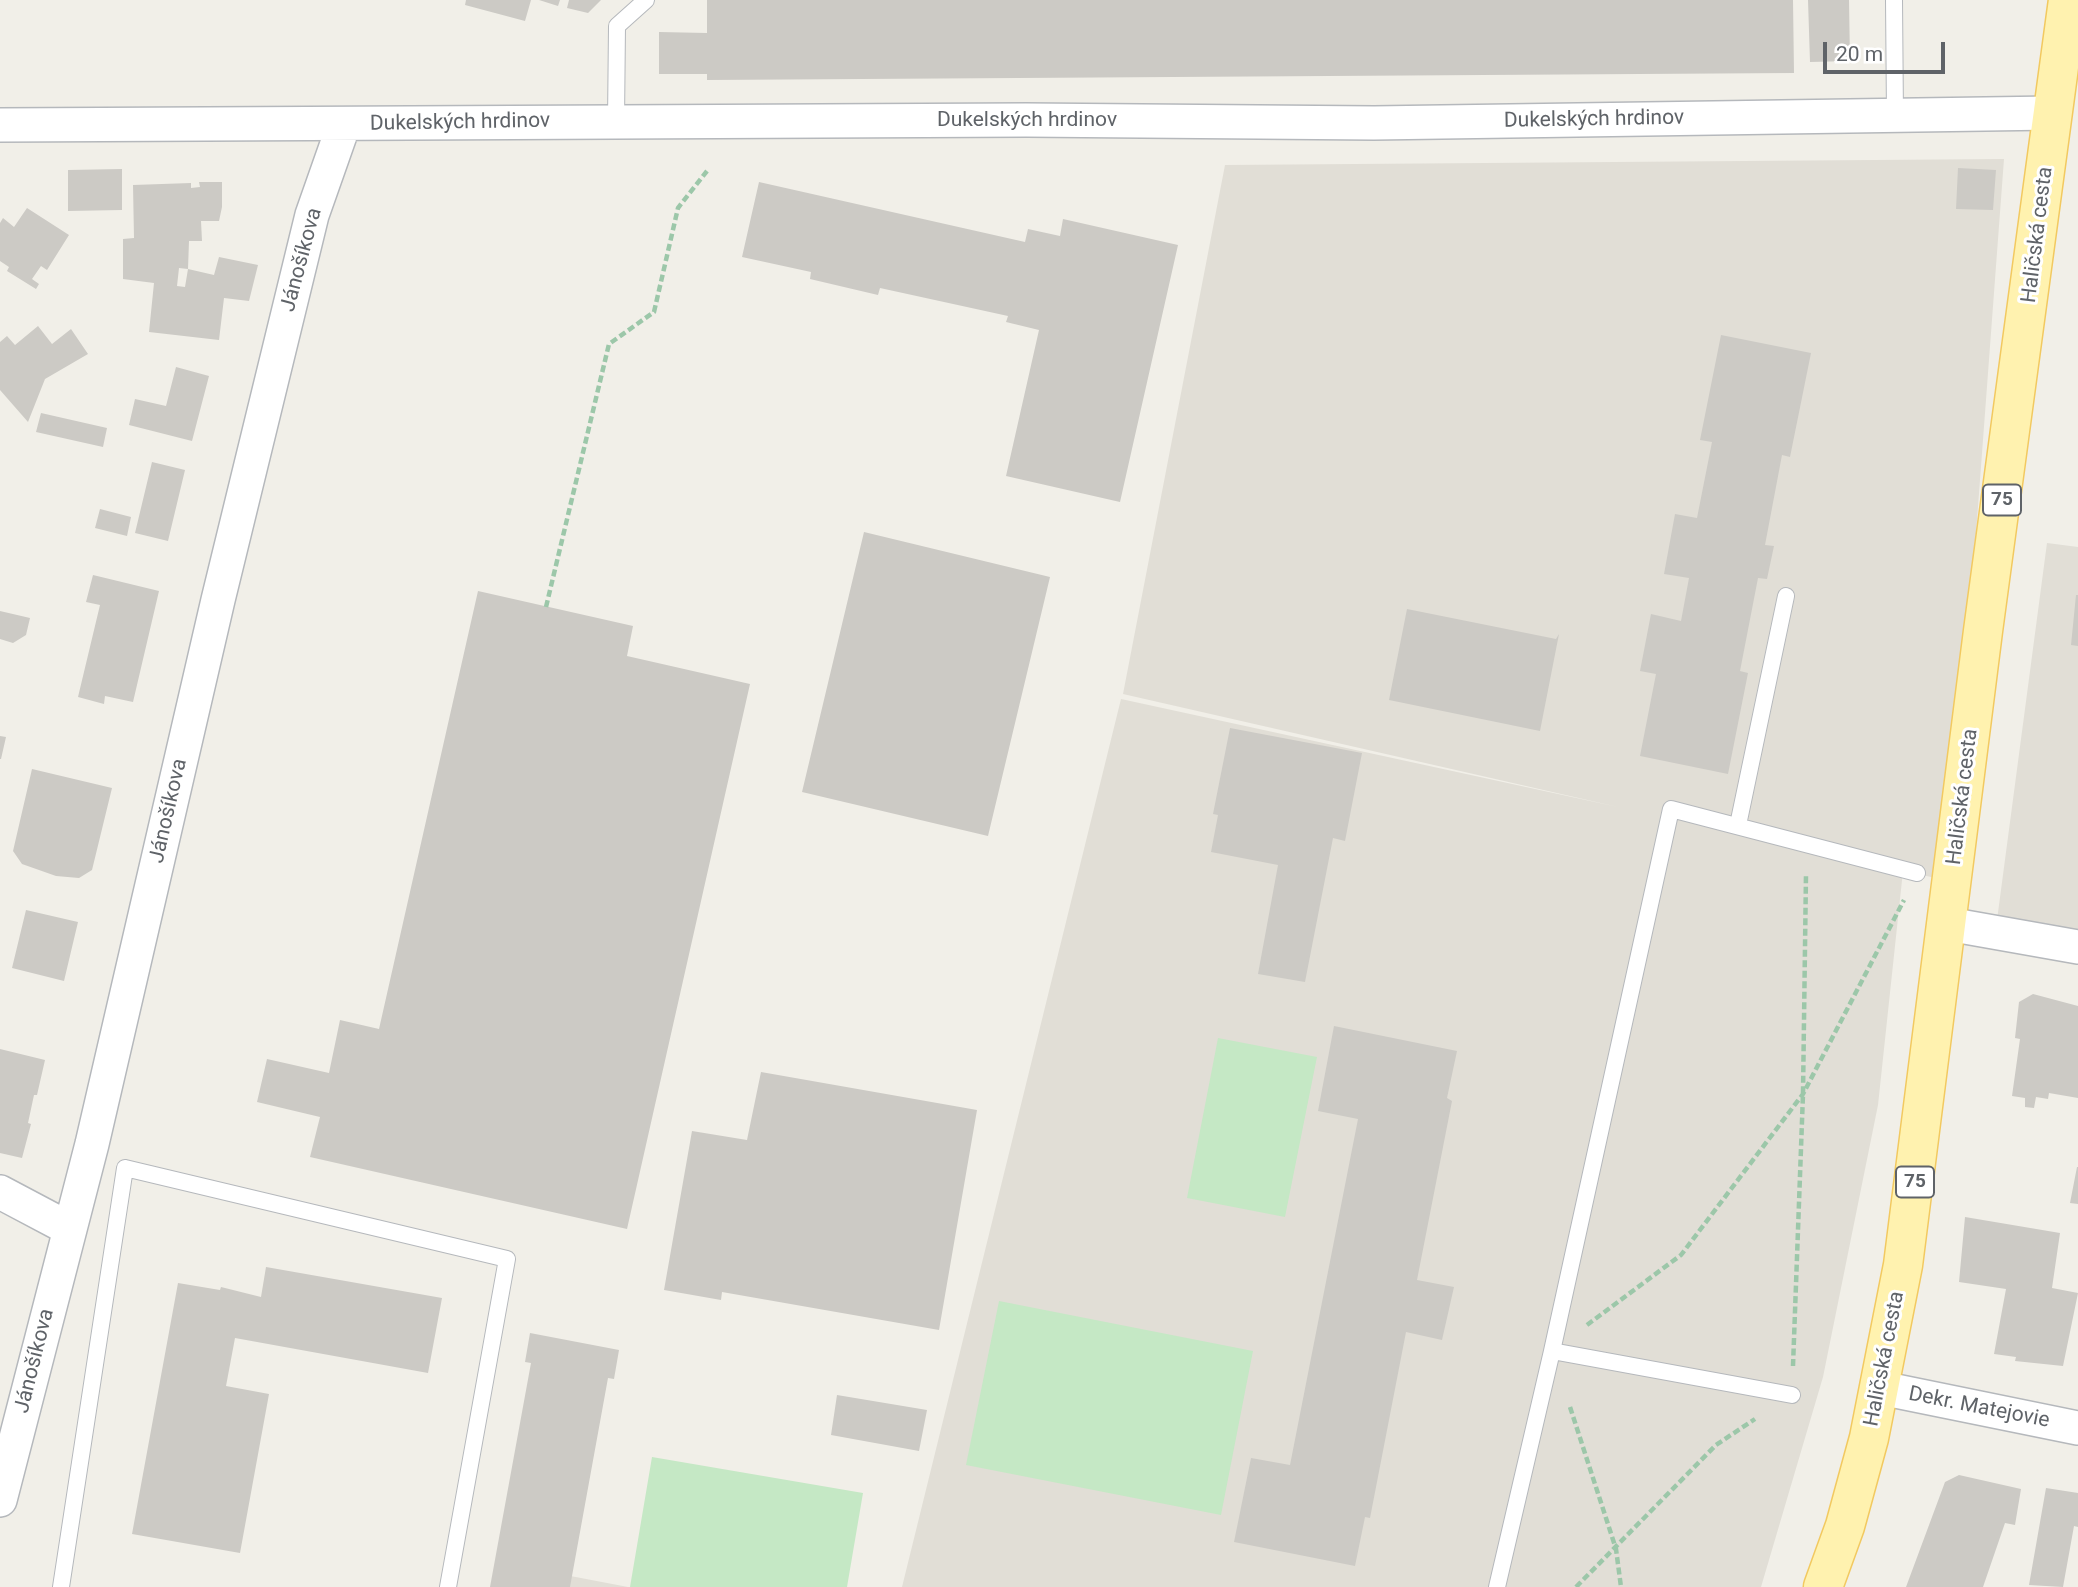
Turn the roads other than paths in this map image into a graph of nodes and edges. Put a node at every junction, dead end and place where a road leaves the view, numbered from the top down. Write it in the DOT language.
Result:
graph roads {
  1 [pos="646,0"];
  2 [pos="1894,0"];
  3 [pos="2068,0"];
  4 [pos="2053,113"];
  5 [pos="1895,117"];
  6 [pos="616,121"];
  7 [pos="344,124"];
  8 [pos="0,125"];
  9 [pos="1786,596"];
  10 [pos="1738,825"];
  11 [pos="1917,873"];
  12 [pos="1948,924"];
  13 [pos="2078,947"];
  14 [pos="0,1192"];
  15 [pos="68,1228"];
  16 [pos="1552,1351"];
  17 [pos="1881,1388"];
  18 [pos="1792,1395"];
  19 [pos="2078,1428"];
  20 [pos="0,1500"];
  21 [pos="61,1587"];
  22 [pos="448,1587"];
  23 [pos="1497,1587"];
  24 [pos="1823,1587"];
  1 -- 6 [label="lane"];
  2 -- 5 [label="lane"];
  3 -- 4 [label="main road, Haličská cesta / 75"];
  4 -- 5 [label="street, Dukelských hrdinov"];
  4 -- 12 [label="main road, Haličská cesta / 75"];
  5 -- 6 [label="street, Dukelských hrdinov"];
  6 -- 7 [label="street, Dukelských hrdinov"];
  7 -- 8 [label="street, Dukelských hrdinov"];
  7 -- 15 [label="street, Jánošíkova"];
  9 -- 10 [label="lane"];
  10 -- 11 [label="lane"];
  10 -- 16 [label="lane"];
  12 -- 13 [label="street"];
  12 -- 17 [label="main road, Haličská cesta / 75"];
  14 -- 15 [label="street"];
  15 -- 20 [label="street, Jánošíkova"];
  16 -- 18 [label="lane"];
  16 -- 23 [label="lane"];
  17 -- 19 [label="street, Dekr. Matejovie"];
  17 -- 24 [label="main road, Haličská cesta / 75"];
  21 -- 22 [label="lane"];
}
